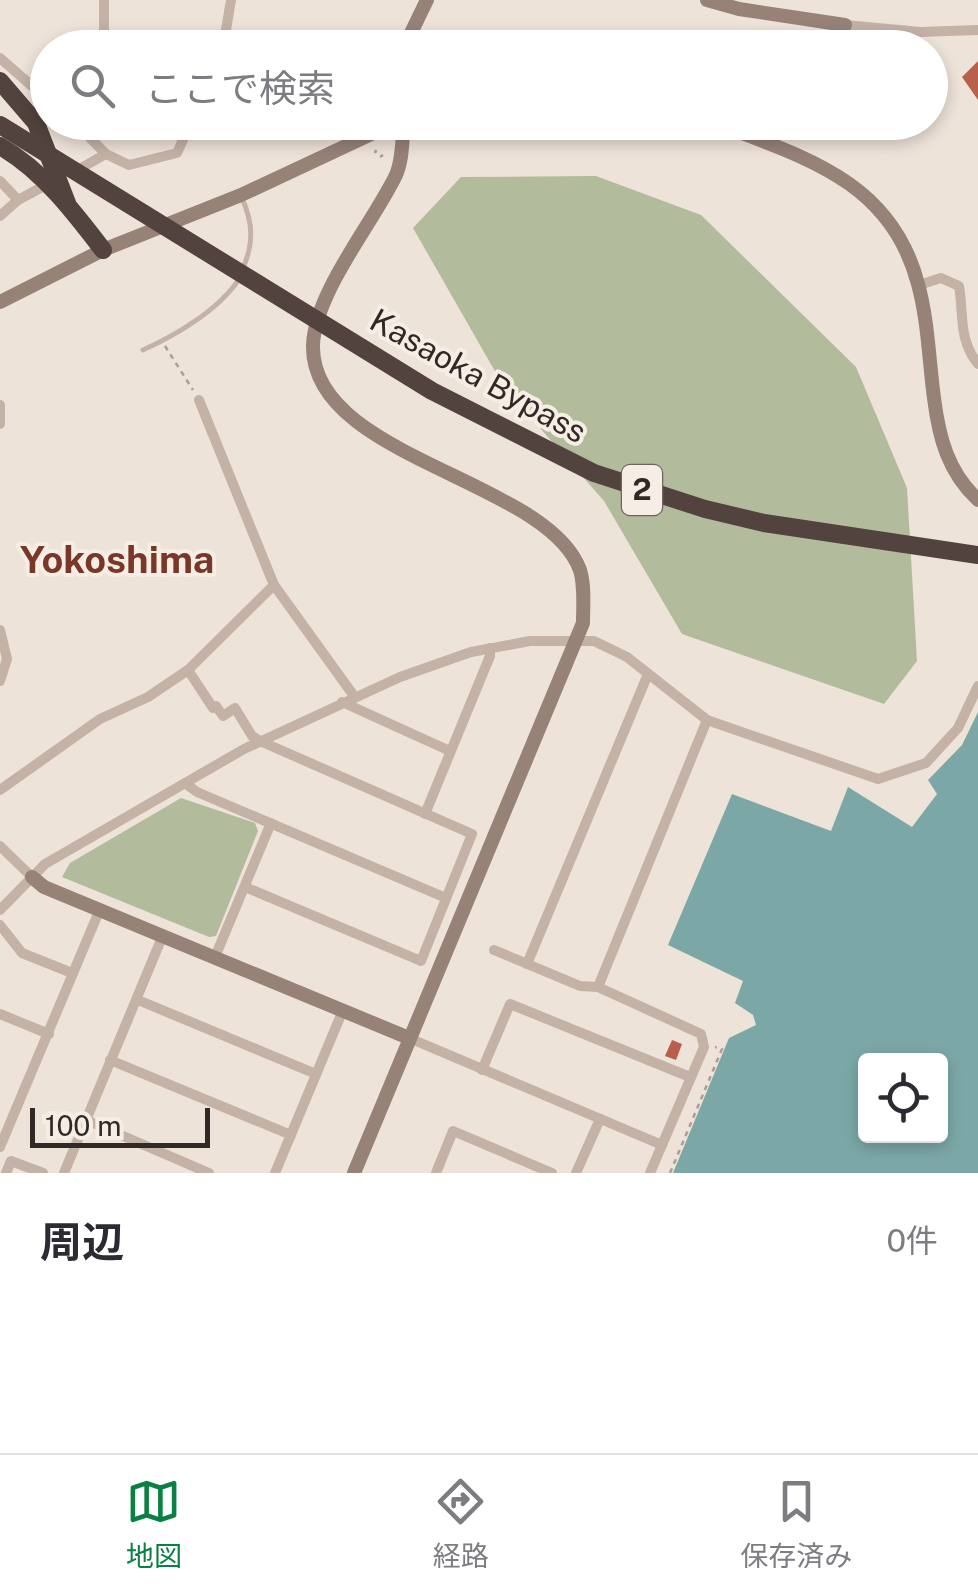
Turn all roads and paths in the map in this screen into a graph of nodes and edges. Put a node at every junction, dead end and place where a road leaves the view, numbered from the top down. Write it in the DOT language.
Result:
graph roads {
  1 [pos="104,0"];
  2 [pos="232,0"];
  3 [pos="427,0"];
  4 [pos="707,0"];
  5 [pos="845,25"];
  6 [pos="104,30"];
  7 [pos="226,30"];
  8 [pos="412,30"];
  9 [pos="899,30"];
  10 [pos="978,30"];
  11 [pos="948,31"];
  12 [pos="0,58"];
  13 [pos="0,81"];
  14 [pos="30,84"];
  15 [pos="30,117"];
  16 [pos="0,125"];
  17 [pos="40,140"];
  18 [pos="92,140"];
  19 [pos="181,140"];
  20 [pos="362,140"];
  21 [pos="399,140"];
  22 [pos="760,140"];
  23 [pos="0,146"];
  24 [pos="106,154"];
  25 [pos="0,180"];
  26 [pos="52,182"];
  27 [pos="241,195"];
  28 [pos="18,200"];
  29 [pos="0,216"];
  30 [pos="104,250"];
  31 [pos="918,285"];
  32 [pos="0,302"];
  33 [pos="162,342"];
  34 [pos="142,350"];
  35 [pos="978,364"];
  36 [pos="199,400"];
  37 [pos="0,405"];
  38 [pos="0,424"];
  39 [pos="978,500"];
  40 [pos="978,555"];
  41 [pos="274,585"];
  42 [pos="0,630"];
  43 [pos="578,639"];
  44 [pos="490,648"];
  45 [pos="188,670"];
  46 [pos="648,674"];
  47 [pos="0,681"];
  48 [pos="978,686"];
  49 [pos="354,696"];
  50 [pos="342,702"];
  51 [pos="707,720"];
  52 [pos="260,741"];
  53 [pos="450,751"];
  54 [pos="186,783"];
  55 [pos="0,790"];
  56 [pos="425,814"];
  57 [pos="271,823"];
  58 [pos="0,846"];
  59 [pos="32,876"];
  60 [pos="245,887"];
  61 [pos="446,898"];
  62 [pos="0,910"];
  63 [pos="100,910"];
  64 [pos="0,926"];
  65 [pos="163,936"];
  66 [pos="494,950"];
  67 [pos="214,956"];
  68 [pos="527,964"];
  69 [pos="72,973"];
  70 [pos="598,986"];
  71 [pos="138,1000"];
  72 [pos="343,1010"];
  73 [pos="0,1014"];
  74 [pos="48,1034"];
  75 [pos="409,1038"];
  76 [pos="704,1042"];
  77 [pos="110,1060"];
  78 [pos="482,1070"];
  79 [pos="316,1074"];
  80 [pos="690,1077"];
  81 [pos="600,1119"];
  82 [pos="86,1120"];
  83 [pos="290,1135"];
  84 [pos="662,1145"];
  85 [pos="0,1147"];
  86 [pos="6,1173"];
  87 [pos="43,1173"];
  88 [pos="64,1173"];
  89 [pos="209,1173"];
  90 [pos="275,1173"];
  91 [pos="354,1173"];
  92 [pos="436,1173"];
  93 [pos="552,1173"];
  94 [pos="576,1173"];
  95 [pos="650,1173"];
  96 [pos="670,1173"];
  1 -- 6 [label="street"];
  2 -- 7 [label="street"];
  3 -- 8 [label="street"];
  4 -- 5 [label="street"];
  5 -- 9 [label="street"];
  10 -- 11 [label="street"];
  12 -- 14 [label="street"];
  13 -- 15 [label="highway"];
  16 -- 40 [label="highway, Kasaoka Bypass / 2"];
  17 -- 26 [label="highway"];
  18 -- 24 [label="street"];
  19 -- 24 [label="street"];
  20 -- 27 [label="street"];
  21 -- 43 [label="street"];
  22 -- 31 [label="street"];
  23 -- 26 [label="highway"];
  24 -- 26 [label="street"];
  25 -- 28 [label="street"];
  26 -- 28 [label="street"];
  26 -- 30 [label="highway"];
  27 -- 30 [label="street"];
  27 -- 33 [label="lane"];
  28 -- 29 [label="street"];
  30 -- 32 [label="street"];
  31 -- 35 [label="street"];
  31 -- 39 [label="street"];
  33 -- 34 [label="lane"];
  33 -- 36 [label="path"];
  36 -- 41 [label="street"];
  37 -- 38 [label="street"];
  41 -- 45 [label="street"];
  41 -- 49 [label="street"];
  42 -- 47 [label="street"];
  43 -- 44 [label="street"];
  43 -- 46 [label="street"];
  43 -- 75 [label="street"];
  44 -- 49 [label="street"];
  44 -- 53 [label="street"];
  45 -- 52 [label="street"];
  45 -- 55 [label="street"];
  46 -- 51 [label="street"];
  46 -- 68 [label="street"];
  48 -- 51 [label="street"];
  49 -- 50 [label="street"];
  50 -- 52 [label="street"];
  50 -- 53 [label="street"];
  51 -- 70 [label="street"];
  52 -- 54 [label="street"];
  52 -- 56 [label="street"];
  53 -- 56 [label="street"];
  54 -- 57 [label="street"];
  54 -- 59 [label="street"];
  56 -- 61 [label="street"];
  57 -- 60 [label="street"];
  57 -- 61 [label="street"];
  58 -- 59 [label="street"];
  59 -- 62 [label="street"];
  59 -- 63 [label="street"];
  60 -- 61 [label="street"];
  60 -- 67 [label="street"];
  63 -- 65 [label="street"];
  63 -- 69 [label="street"];
  64 -- 69 [label="street"];
  65 -- 67 [label="street"];
  65 -- 71 [label="street"];
  66 -- 68 [label="street"];
  67 -- 72 [label="street"];
  68 -- 70 [label="street"];
  69 -- 74 [label="street"];
  70 -- 76 [label="street"];
  71 -- 77 [label="street"];
  71 -- 79 [label="street"];
  72 -- 75 [label="street"];
  72 -- 79 [label="street"];
  73 -- 74 [label="street"];
  74 -- 85 [label="street"];
  75 -- 78 [label="street"];
  75 -- 91 [label="street"];
  76 -- 80 [label="street"];
  76 -- 96 [label="path"];
  77 -- 82 [label="street"];
  77 -- 83 [label="street"];
  78 -- 80 [label="street"];
  78 -- 81 [label="street"];
  79 -- 83 [label="street"];
  80 -- 84 [label="street"];
  81 -- 84 [label="street"];
  81 -- 94 [label="street"];
  82 -- 88 [label="street"];
  82 -- 89 [label="street"];
  83 -- 90 [label="street"];
  84 -- 95 [label="street"];
  86 -- 87 [label="street"];
  92 -- 93 [label="street"];
}
